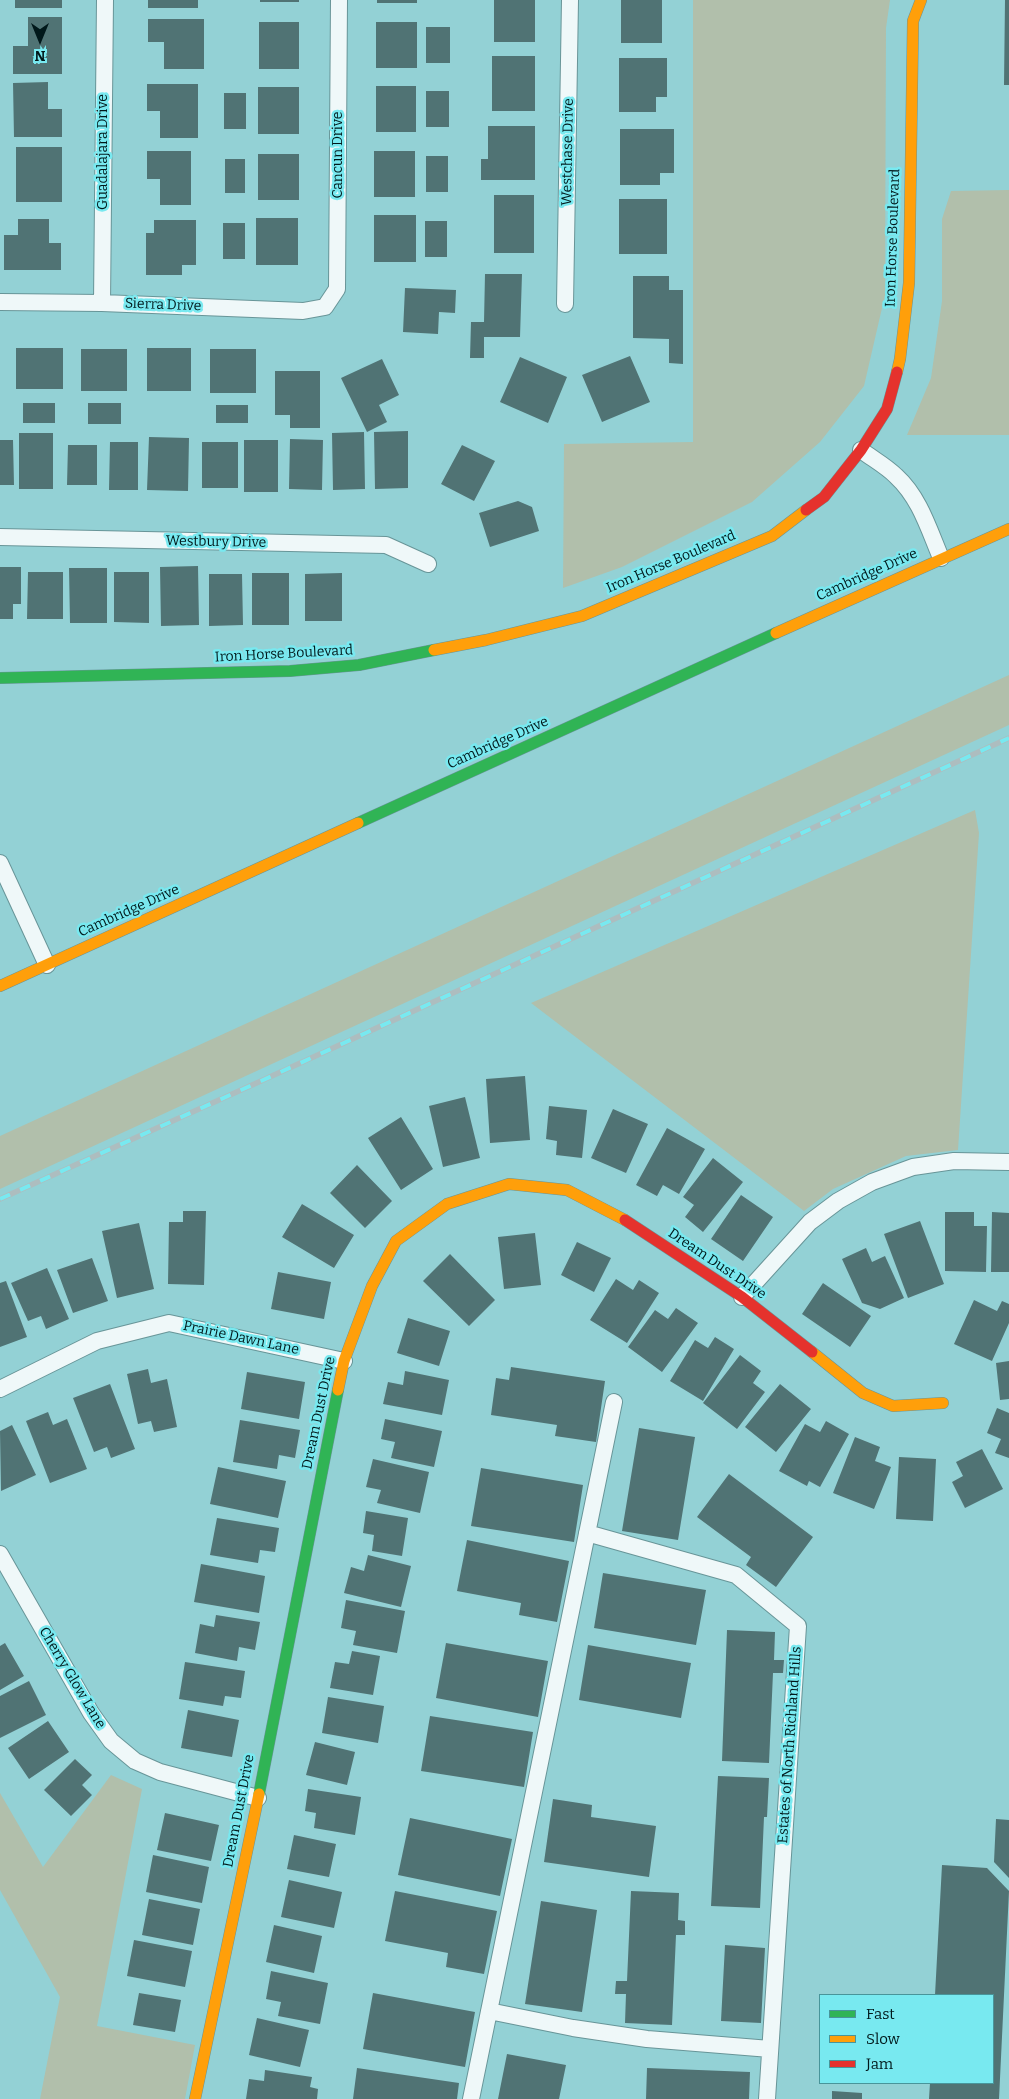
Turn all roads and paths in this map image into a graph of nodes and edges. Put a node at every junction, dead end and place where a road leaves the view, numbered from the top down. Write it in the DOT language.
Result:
graph roads {
  1 [pos="105,0"];
  2 [pos="339,0"];
  3 [pos="570,0"];
  4 [pos="921,0"];
  5 [pos="0,302"];
  6 [pos="102,303"];
  7 [pos="565,304"];
  8 [pos="325,307"];
  9 [pos="861,450"];
  10 [pos="1009,529"];
  11 [pos="0,537"];
  12 [pos="941,558"];
  13 [pos="428,564"];
  14 [pos="0,678"];
  15 [pos="0,863"];
  16 [pos="47,964"];
  17 [pos="0,986"];
  18 [pos="1009,1162"];
  19 [pos="742,1297"];
  20 [pos="344,1361"];
  21 [pos="0,1389"];
  22 [pos="614,1402"];
  23 [pos="943,1403"];
  24 [pos="587,1533"];
  25 [pos="0,1554"];
  26 [pos="258,1798"];
  27 [pos="489,2011"];
  28 [pos="770,2049"];
  29 [pos="196,2099"];
  30 [pos="471,2099"];
  31 [pos="767,2099"];
  1 -- 6 [label="street, Guadalajara Drive"];
  2 -- 8 [label="street, Cancun Drive"];
  3 -- 7 [label="street, Westchase Drive"];
  4 -- 9 [label="street, Iron Horse Boulevard"];
  5 -- 6 [label="street, Sierra Drive"];
  6 -- 8 [label="street, Sierra Drive"];
  9 -- 12 [label="street"];
  9 -- 14 [label="street, Iron Horse Boulevard"];
  10 -- 12 [label="street, Cambridge Drive"];
  11 -- 13 [label="street, Westbury Drive"];
  12 -- 16 [label="street, Cambridge Drive"];
  15 -- 16 [label="street"];
  16 -- 17 [label="street, Cambridge Drive"];
  18 -- 19 [label="street"];
  19 -- 20 [label="street, Dream Dust Drive"];
  19 -- 23 [label="street, Dream Dust Drive"];
  20 -- 21 [label="street, Prairie Dawn Lane"];
  20 -- 26 [label="street, Dream Dust Drive"];
  22 -- 24 [label="street"];
  24 -- 27 [label="street"];
  24 -- 28 [label="street, Estates of North Richland Hills"];
  25 -- 26 [label="street, Cherry Glow Lane"];
  26 -- 29 [label="street, Dream Dust Drive"];
  27 -- 28 [label="street"];
  27 -- 30 [label="street"];
  28 -- 31 [label="street, Estates of North Richland Hills"];
}
